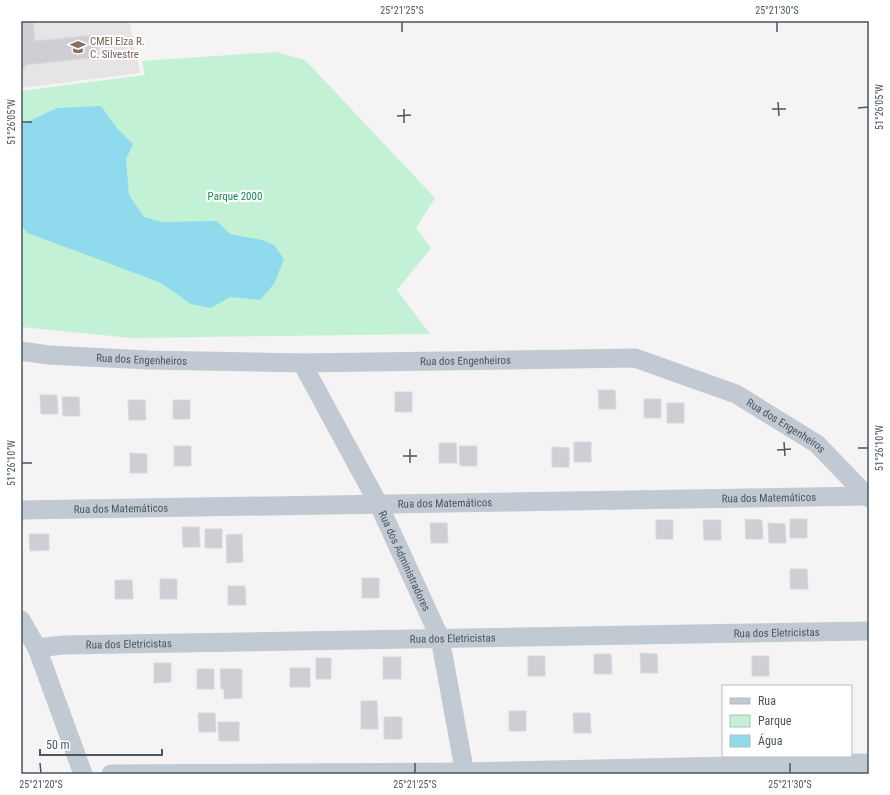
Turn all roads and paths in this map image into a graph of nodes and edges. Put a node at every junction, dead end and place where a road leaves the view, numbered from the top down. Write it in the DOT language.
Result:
graph roads {
  1 [pos="21,351"];
  2 [pos="302,363"];
  3 [pos="868,497"];
  4 [pos="379,504"];
  5 [pos="21,510"];
  6 [pos="21,620"];
  7 [pos="869,631"];
  8 [pos="440,638"];
  9 [pos="37,648"];
  10 [pos="869,763"];
  11 [pos="465,773"];
  12 [pos="83,774"];
  13 [pos="112,774"];
  1 -- 2 [label="street, Rua dos Engenheiros"];
  2 -- 3 [label="street, Rua dos Engenheiros"];
  2 -- 4 [label="street, Rua dos Administradores"];
  3 -- 4 [label="street, Rua dos Matemáticos"];
  4 -- 5 [label="street, Rua dos Matemáticos"];
  4 -- 8 [label="street, Rua dos Administradores"];
  6 -- 9 [label="street"];
  7 -- 8 [label="street, Rua dos Eletricistas"];
  8 -- 9 [label="street, Rua dos Eletricistas"];
  8 -- 11 [label="street, Rua dos Administradores"];
  9 -- 12 [label="street"];
  10 -- 11 [label="street"];
  11 -- 13 [label="street"];
}
